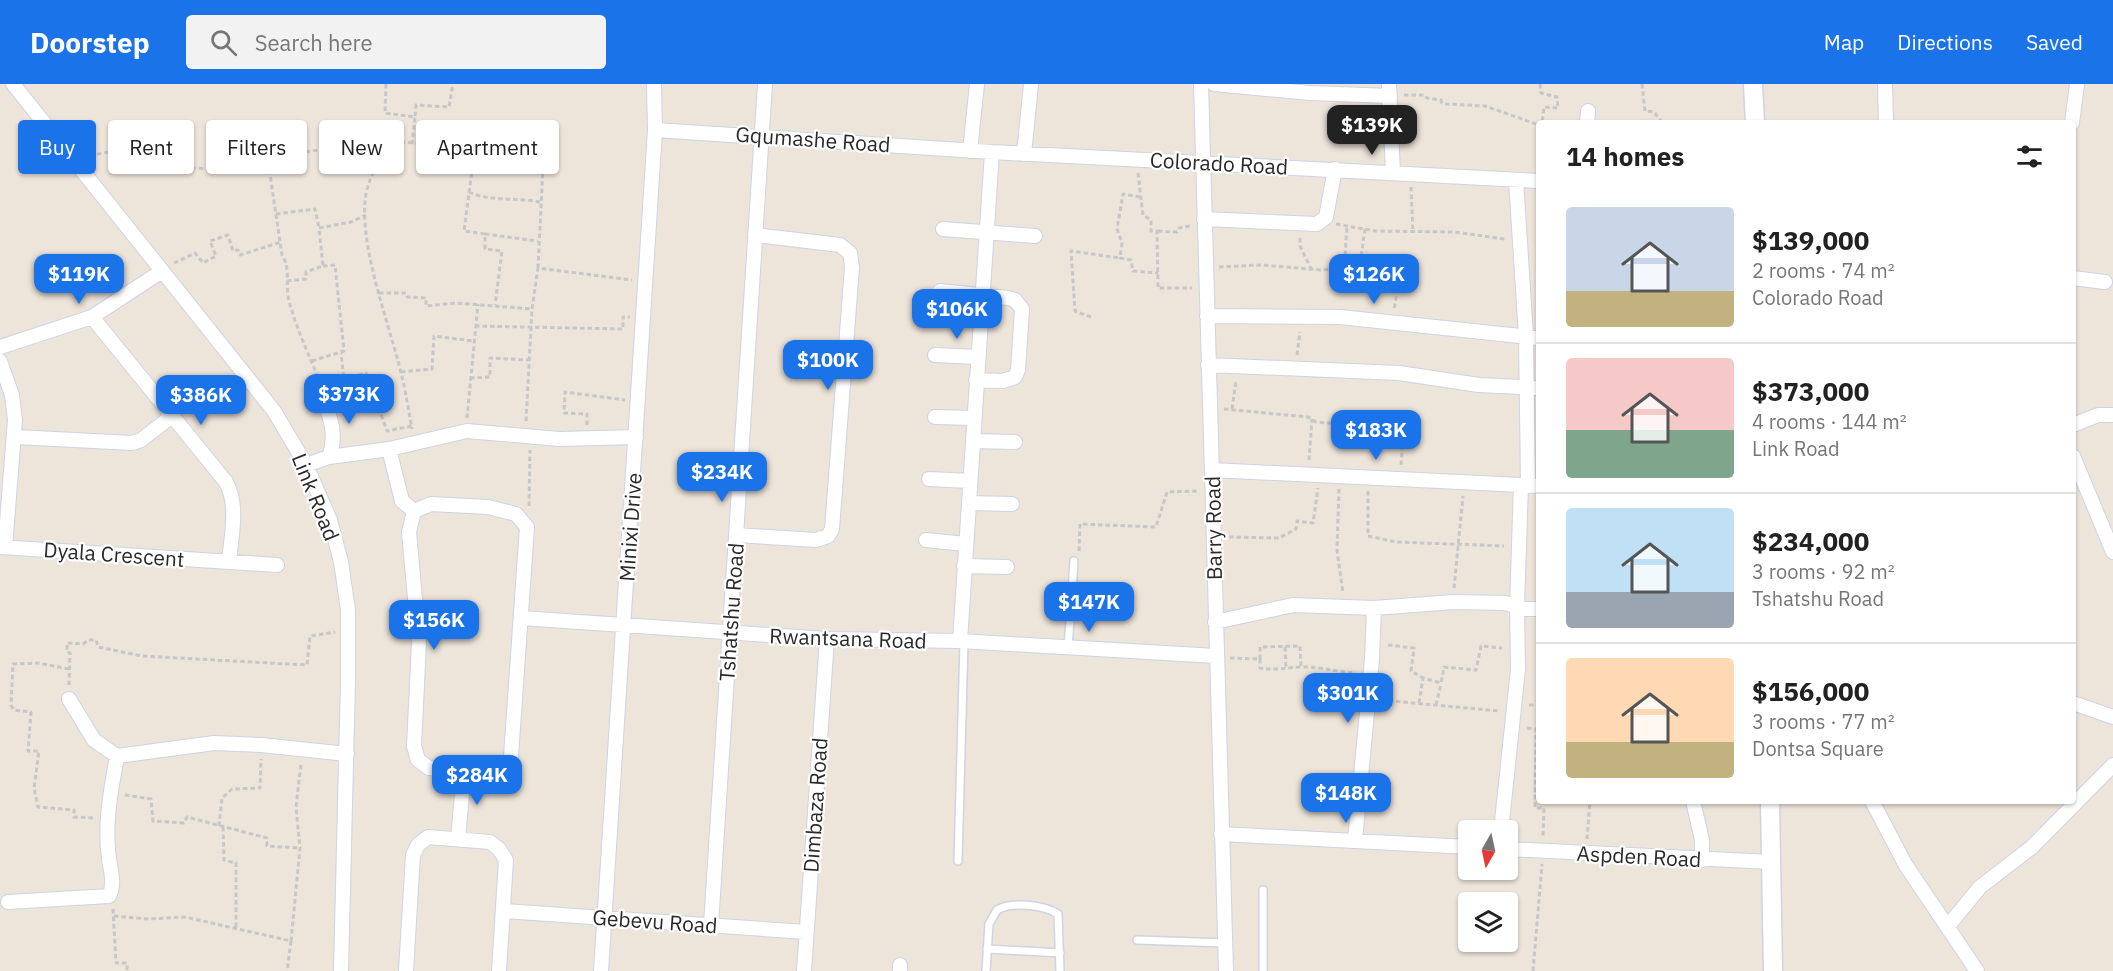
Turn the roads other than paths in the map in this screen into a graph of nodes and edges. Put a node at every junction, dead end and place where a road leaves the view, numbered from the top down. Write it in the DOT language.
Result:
graph roads {
  1 [pos="13,84"];
  2 [pos="654,84"];
  3 [pos="765,84"];
  4 [pos="977,84"];
  5 [pos="1030,84"];
  6 [pos="1202,84"];
  7 [pos="1214,84"];
  8 [pos="1753,84"];
  9 [pos="1885,84"];
  10 [pos="2077,84"];
  11 [pos="1390,90"];
  12 [pos="1755,120"];
  13 [pos="1886,120"];
  14 [pos="2072,120"];
  15 [pos="656,130"];
  16 [pos="761,135"];
  17 [pos="970,151"];
  18 [pos="992,152"];
  19 [pos="1024,154"];
  20 [pos="1203,162"];
  21 [pos="1335,169"];
  22 [pos="1393,173"];
  23 [pos="1516,180"];
  24 [pos="1536,181"];
  25 [pos="1204,223"];
  26 [pos="943,229"];
  27 [pos="986,232"];
  28 [pos="755,235"];
  29 [pos="1035,236"];
  30 [pos="162,271"];
  31 [pos="2076,278"];
  32 [pos="2105,282"];
  33 [pos="1524,288"];
  34 [pos="1536,288"];
  35 [pos="940,291"];
  36 [pos="982,295"];
  37 [pos="1207,316"];
  38 [pos="92,317"];
  39 [pos="1533,337"];
  40 [pos="0,347"];
  41 [pos="935,355"];
  42 [pos="978,357"];
  43 [pos="0,361"];
  44 [pos="1208,365"];
  45 [pos="976,380"];
  46 [pos="1533,388"];
  47 [pos="322,392"];
  48 [pos="2113,415"];
  49 [pos="172,416"];
  50 [pos="934,417"];
  51 [pos="974,418"];
  52 [pos="2076,424"];
  53 [pos="16,437"];
  54 [pos="636,437"];
  55 [pos="973,441"];
  56 [pos="1015,442"];
  57 [pos="388,449"];
  58 [pos="329,457"];
  59 [pos="2076,463"];
  60 [pos="306,465"];
  61 [pos="1212,470"];
  62 [pos="929,479"];
  63 [pos="970,481"];
  64 [pos="1529,486"];
  65 [pos="969,503"];
  66 [pos="1012,504"];
  67 [pos="414,511"];
  68 [pos="736,535"];
  69 [pos="926,540"];
  70 [pos="2112,543"];
  71 [pos="966,544"];
  72 [pos="3,547"];
  73 [pos="1074,561"];
  74 [pos="229,562"];
  75 [pos="277,565"];
  76 [pos="964,566"];
  77 [pos="1007,567"];
  78 [pos="1517,606"];
  79 [pos="1374,608"];
  80 [pos="1536,609"];
  81 [pos="522,618"];
  82 [pos="1215,622"];
  83 [pos="623,625"];
  84 [pos="729,633"];
  85 [pos="827,639"];
  86 [pos="962,642"];
  87 [pos="1068,648"];
  88 [pos="1216,656"];
  89 [pos="69,699"];
  90 [pos="2076,704"];
  91 [pos="2113,717"];
  92 [pos="346,754"];
  93 [pos="117,756"];
  94 [pos="2113,765"];
  95 [pos="464,772"];
  96 [pos="2076,802"];
  97 [pos="1694,804"];
  98 [pos="1770,804"];
  99 [pos="1874,804"];
  100 [pos="2074,804"];
  101 [pos="1502,820"];
  102 [pos="1221,834"];
  103 [pos="458,839"];
  104 [pos="1355,840"];
  105 [pos="1458,846"];
  106 [pos="1518,850"];
  107 [pos="1702,860"];
  108 [pos="958,861"];
  109 [pos="1771,862"];
  110 [pos="1263,890"];
  111 [pos="8,902"];
  112 [pos="503,911"];
  113 [pos="605,918"];
  114 [pos="711,925"];
  115 [pos="1948,926"];
  116 [pos="806,932"];
  117 [pos="1137,940"];
  118 [pos="1225,943"];
  119 [pos="987,949"];
  120 [pos="1060,953"];
  121 [pos="341,971"];
  122 [pos="406,971"];
  123 [pos="499,971"];
  124 [pos="601,971"];
  125 [pos="804,971"];
  126 [pos="986,971"];
  127 [pos="1060,971"];
  128 [pos="1226,971"];
  129 [pos="1263,971"];
  130 [pos="1773,971"];
  131 [pos="1977,971"];
  1 -- 30 [label="street, Link Road"];
  2 -- 15 [label="street, Minixi Drive"];
  3 -- 16 [label="street, Tshatshu Road"];
  4 -- 17 [label="street"];
  5 -- 19 [label="street"];
  6 -- 20 [label="street, Barry Road"];
  7 -- 11 [label="street"];
  8 -- 12 [label="street"];
  9 -- 13 [label="street"];
  10 -- 14 [label="street"];
  11 -- 22 [label="street"];
  15 -- 16 [label="street, Gqumashe Road"];
  15 -- 54 [label="street, Minixi Drive"];
  16 -- 17 [label="street, Gqumashe Road"];
  16 -- 28 [label="street, Tshatshu Road"];
  17 -- 18 [label="street, Colorado Road"];
  18 -- 19 [label="street, Colorado Road"];
  18 -- 27 [label="street"];
  19 -- 20 [label="street, Colorado Road"];
  20 -- 21 [label="street, Colorado Road"];
  20 -- 25 [label="street, Barry Road"];
  21 -- 22 [label="street, Colorado Road"];
  21 -- 25 [label="street"];
  22 -- 23 [label="street, Colorado Road"];
  23 -- 24 [label="street, Colorado Road"];
  23 -- 33 [label="street"];
  25 -- 37 [label="street, Barry Road"];
  26 -- 27 [label="street"];
  27 -- 29 [label="street"];
  27 -- 36 [label="street"];
  28 -- 68 [label="street, Tshatshu Road"];
  28 -- 68 [label="street"];
  30 -- 38 [label="street"];
  30 -- 60 [label="street, Link Road"];
  31 -- 32 [label="street"];
  33 -- 34 [label="street"];
  33 -- 39 [label="street"];
  35 -- 36 [label="street"];
  36 -- 42 [label="street"];
  36 -- 45 [label="street"];
  37 -- 39 [label="street"];
  37 -- 44 [label="street, Barry Road"];
  38 -- 40 [label="street"];
  38 -- 49 [label="street"];
  39 -- 46 [label="street"];
  41 -- 42 [label="street"];
  42 -- 45 [label="street"];
  43 -- 53 [label="street"];
  44 -- 46 [label="street"];
  44 -- 61 [label="street, Barry Road"];
  45 -- 51 [label="street"];
  46 -- 64 [label="street"];
  47 -- 58 [label="street"];
  48 -- 52 [label="street"];
  49 -- 53 [label="street"];
  49 -- 74 [label="street"];
  50 -- 51 [label="street"];
  51 -- 55 [label="street"];
  53 -- 72 [label="street"];
  54 -- 57 [label="street"];
  54 -- 83 [label="street, Minixi Drive"];
  55 -- 56 [label="street"];
  55 -- 63 [label="street"];
  57 -- 58 [label="street"];
  57 -- 67 [label="street"];
  58 -- 60 [label="street"];
  59 -- 70 [label="street"];
  60 -- 92 [label="street, Link Road"];
  61 -- 64 [label="street"];
  61 -- 82 [label="street, Barry Road"];
  62 -- 63 [label="street"];
  63 -- 65 [label="street"];
  64 -- 78 [label="street"];
  65 -- 66 [label="street"];
  65 -- 71 [label="street"];
  67 -- 81 [label="street"];
  67 -- 95 [label="street"];
  68 -- 84 [label="street, Tshatshu Road"];
  69 -- 71 [label="street"];
  71 -- 76 [label="street"];
  72 -- 74 [label="street, Dyala Crescent"];
  73 -- 87 [label="lane"];
  74 -- 75 [label="street, Dyala Crescent"];
  76 -- 77 [label="street"];
  76 -- 86 [label="street"];
  78 -- 79 [label="street"];
  78 -- 80 [label="street"];
  78 -- 101 [label="street"];
  79 -- 82 [label="street"];
  79 -- 104 [label="street"];
  81 -- 83 [label="street, Rwantsana Road"];
  81 -- 95 [label="street"];
  82 -- 88 [label="street, Barry Road"];
  83 -- 84 [label="street, Rwantsana Road"];
  83 -- 113 [label="street, Minixi Drive"];
  84 -- 85 [label="street, Rwantsana Road"];
  84 -- 114 [label="street, Tshatshu Road"];
  85 -- 86 [label="street, Rwantsana Road"];
  85 -- 116 [label="street, Dimbaza Road"];
  86 -- 87 [label="street, Rwantsana Road"];
  86 -- 108 [label="lane"];
  87 -- 88 [label="street, Rwantsana Road"];
  88 -- 102 [label="street, Barry Road"];
  89 -- 93 [label="street"];
  90 -- 91 [label="street"];
  92 -- 93 [label="street"];
  92 -- 121 [label="street, Link Road"];
  93 -- 111 [label="street"];
  94 -- 96 [label="street"];
  95 -- 103 [label="street"];
  97 -- 107 [label="street"];
  98 -- 109 [label="street"];
  99 -- 115 [label="street"];
  100 -- 115 [label="street"];
  102 -- 104 [label="street"];
  102 -- 118 [label="street, Barry Road"];
  103 -- 112 [label="street"];
  103 -- 122 [label="street"];
  104 -- 105 [label="street"];
  106 -- 107 [label="street, Aspden Road"];
  107 -- 109 [label="street, Aspden Road"];
  109 -- 130 [label="street"];
  110 -- 129 [label="lane"];
  112 -- 113 [label="street, Gebevu Road"];
  112 -- 123 [label="street"];
  113 -- 114 [label="street, Gebevu Road"];
  113 -- 124 [label="street, Minixi Drive"];
  114 -- 116 [label="street, Gebevu Road"];
  115 -- 131 [label="street"];
  116 -- 125 [label="street, Dimbaza Road"];
  117 -- 118 [label="lane"];
  118 -- 128 [label="street, Barry Road"];
  119 -- 120 [label="lane"];
  119 -- 120 [label="lane"];
  119 -- 126 [label="lane"];
  120 -- 127 [label="lane"];
}
